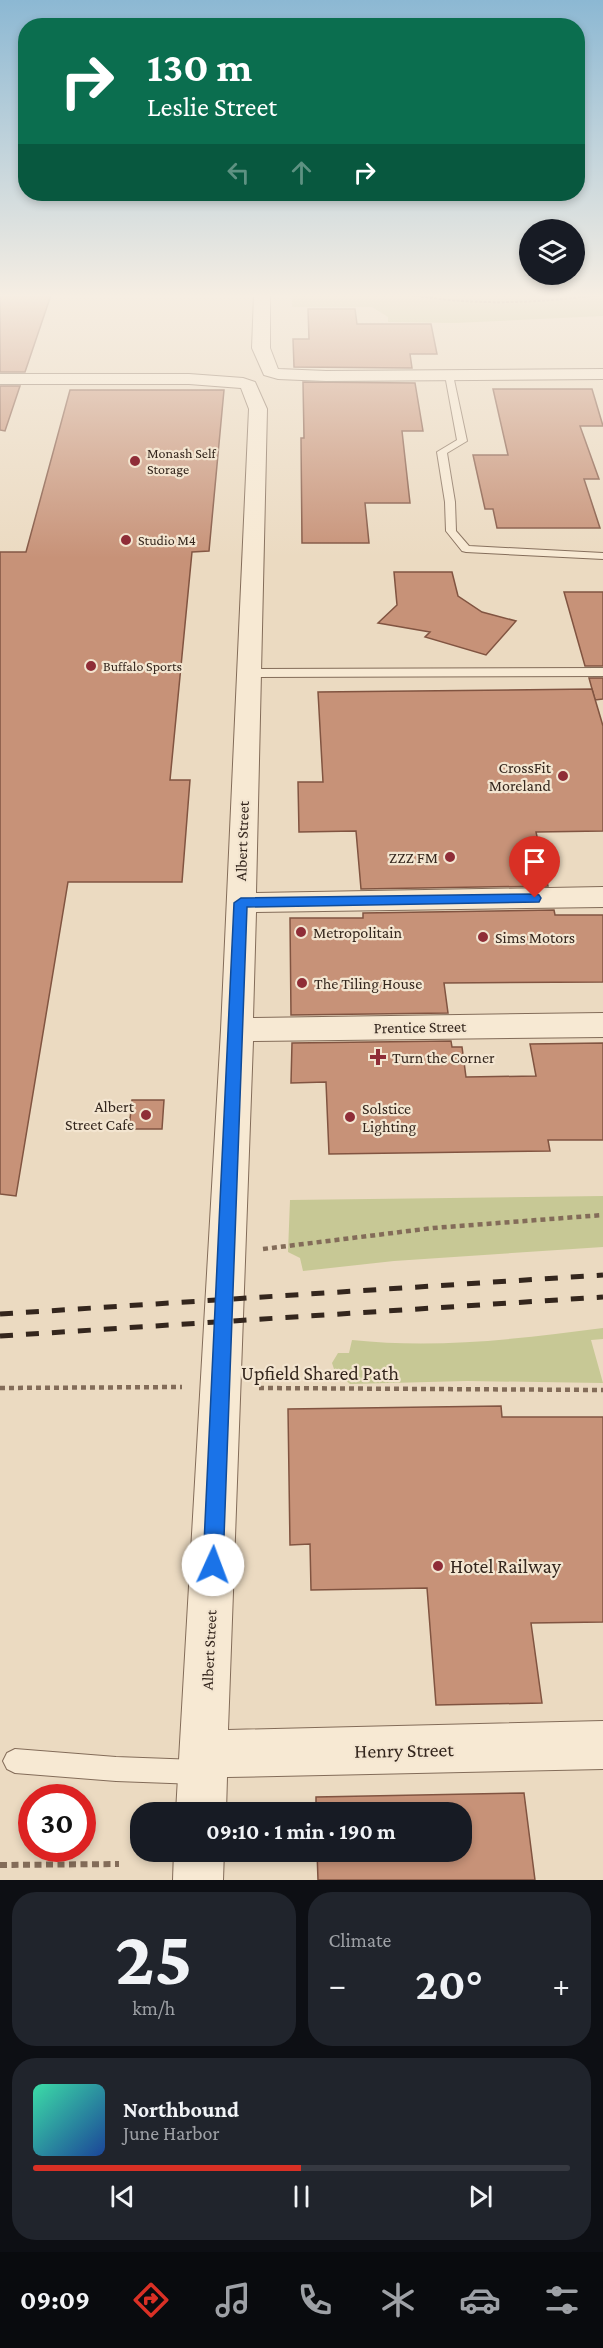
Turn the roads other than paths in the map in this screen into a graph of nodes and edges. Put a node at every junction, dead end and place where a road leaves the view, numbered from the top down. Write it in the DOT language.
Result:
graph roads {
  1 [pos="260,382"];
  2 [pos="451,383"];
  3 [pos="603,556"];
  4 [pos="603,672"];
  5 [pos="247,673"];
  6 [pos="603,897"];
  7 [pos="241,903"];
  8 [pos="603,1025"];
  9 [pos="237,1030"];
  10 [pos="603,1745"];
  11 [pos="15,1761"];
  12 [pos="203,1779"];
  13 [pos="199,1862"];
  14 [pos="198,1880"];
  1 -- 5 [label="street, Albert Street"];
  2 -- 3 [label="lane"];
  4 -- 5 [label="lane"];
  5 -- 7 [label="street, Albert Street"];
  6 -- 7 [label="street"];
  7 -- 9 [label="street, Albert Street"];
  8 -- 9 [label="street, Prentice Street"];
  9 -- 12 [label="street, Albert Street"];
  10 -- 12 [label="street, Henry Street"];
  11 -- 12 [label="lane"];
  13 -- 14 [label="street"];
}
